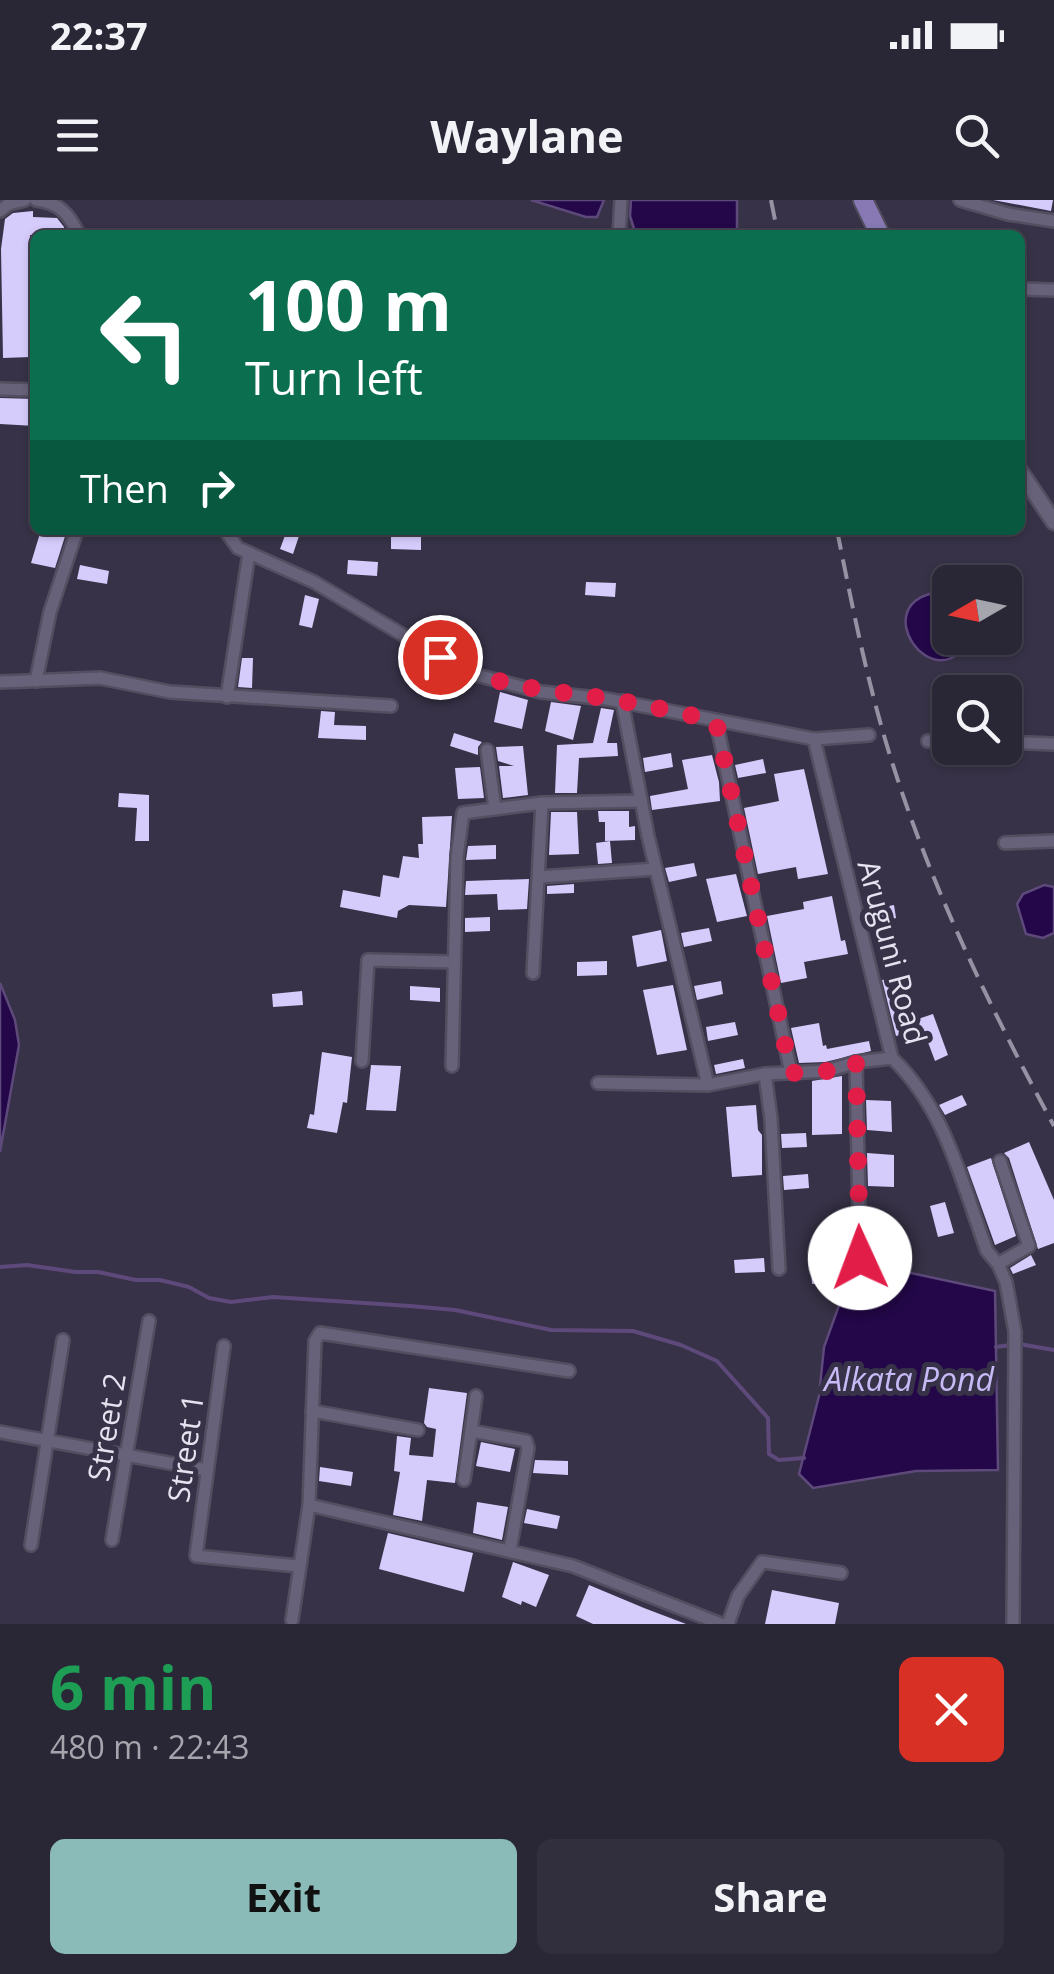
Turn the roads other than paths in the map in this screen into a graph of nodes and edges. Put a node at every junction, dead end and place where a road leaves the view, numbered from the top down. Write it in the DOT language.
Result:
graph roads {
  1 [pos="25,200"];
  2 [pos="40,200"];
  3 [pos="621,200"];
  4 [pos="862,200"];
  5 [pos="960,200"];
  6 [pos="0,211"];
  7 [pos="1054,221"];
  8 [pos="77,230"];
  9 [pos="619,230"];
  10 [pos="877,230"];
  11 [pos="1025,288"];
  12 [pos="1054,290"];
  13 [pos="0,389"];
  14 [pos="30,390"];
  15 [pos="1025,476"];
  16 [pos="1048,500"];
  17 [pos="1054,522"];
  18 [pos="75,535"];
  19 [pos="229,535"];
  20 [pos="249,554"];
  21 [pos="36,681"];
  22 [pos="0,682"];
  23 [pos="227,696"];
  24 [pos="622,701"];
  25 [pos="390,706"];
  26 [pos="716,721"];
  27 [pos="869,735"];
  28 [pos="814,738"];
  29 [pos="928,741"];
  30 [pos="932,741"];
  31 [pos="1022,743"];
  32 [pos="1054,744"];
  33 [pos="487,750"];
  34 [pos="641,801"];
  35 [pos="542,803"];
  36 [pos="494,809"];
  37 [pos="1054,840"];
  38 [pos="1005,843"];
  39 [pos="656,869"];
  40 [pos="538,878"];
  41 [pos="454,962"];
  42 [pos="532,973"];
  43 [pos="892,1058"];
  44 [pos="362,1061"];
  45 [pos="856,1062"];
  46 [pos="452,1066"];
  47 [pos="791,1073"];
  48 [pos="765,1074"];
  49 [pos="598,1083"];
  50 [pos="708,1086"];
  51 [pos="1000,1162"];
  52 [pos="860,1258"];
  53 [pos="998,1264"];
  54 [pos="780,1269"];
  55 [pos="149,1321"];
  56 [pos="63,1340"];
  57 [pos="224,1346"];
  58 [pos="569,1370"];
  59 [pos="476,1396"];
  60 [pos="312,1411"];
  61 [pos="418,1430"];
  62 [pos="0,1432"];
  63 [pos="471,1432"];
  64 [pos="47,1441"];
  65 [pos="126,1455"];
  66 [pos="207,1470"];
  67 [pos="464,1480"];
  68 [pos="309,1505"];
  69 [pos="112,1540"];
  70 [pos="31,1545"];
  71 [pos="510,1550"];
  72 [pos="298,1566"];
  73 [pos="841,1572"];
  74 [pos="292,1620"];
  75 [pos="724,1624"];
  76 [pos="1012,1624"];
  1 -- 6 [label="street"];
  2 -- 8 [label="street"];
  3 -- 9 [label="street"];
  4 -- 10 [label="main road"];
  5 -- 7 [label="street"];
  11 -- 12 [label="street"];
  13 -- 14 [label="street"];
  15 -- 16 [label="street"];
  16 -- 17 [label="street"];
  18 -- 21 [label="street"];
  19 -- 20 [label="street"];
  20 -- 23 [label="street"];
  20 -- 24 [label="street"];
  21 -- 22 [label="street"];
  21 -- 23 [label="street"];
  23 -- 25 [label="street"];
  24 -- 26 [label="street"];
  24 -- 34 [label="street"];
  26 -- 28 [label="street"];
  26 -- 47 [label="street"];
  27 -- 28 [label="street"];
  28 -- 43 [label="street, Aruguni Road"];
  29 -- 30 [label="street"];
  31 -- 32 [label="street"];
  33 -- 36 [label="street"];
  34 -- 35 [label="street"];
  34 -- 39 [label="street"];
  35 -- 36 [label="street"];
  35 -- 40 [label="street"];
  36 -- 41 [label="street"];
  37 -- 38 [label="street"];
  39 -- 40 [label="street"];
  39 -- 50 [label="street"];
  40 -- 42 [label="street"];
  41 -- 44 [label="street"];
  41 -- 46 [label="street"];
  43 -- 45 [label="street"];
  43 -- 53 [label="street, Aruguni Road"];
  45 -- 47 [label="street"];
  45 -- 52 [label="street"];
  47 -- 48 [label="street"];
  48 -- 50 [label="street"];
  48 -- 54 [label="street"];
  49 -- 50 [label="street"];
  51 -- 53 [label="street"];
  53 -- 76 [label="street, Aruguni Road"];
  55 -- 65 [label="street, Street 2"];
  56 -- 64 [label="street"];
  57 -- 66 [label="street, Street 1"];
  58 -- 60 [label="street"];
  59 -- 63 [label="street"];
  60 -- 61 [label="street"];
  60 -- 68 [label="street"];
  62 -- 64 [label="street"];
  63 -- 67 [label="street"];
  63 -- 71 [label="street"];
  64 -- 65 [label="street"];
  64 -- 70 [label="street"];
  65 -- 66 [label="street"];
  65 -- 69 [label="street, Street 2"];
  66 -- 72 [label="street, Street 1"];
  68 -- 71 [label="street"];
  68 -- 72 [label="street"];
  71 -- 75 [label="street"];
  72 -- 74 [label="street"];
  73 -- 75 [label="street"];
}
